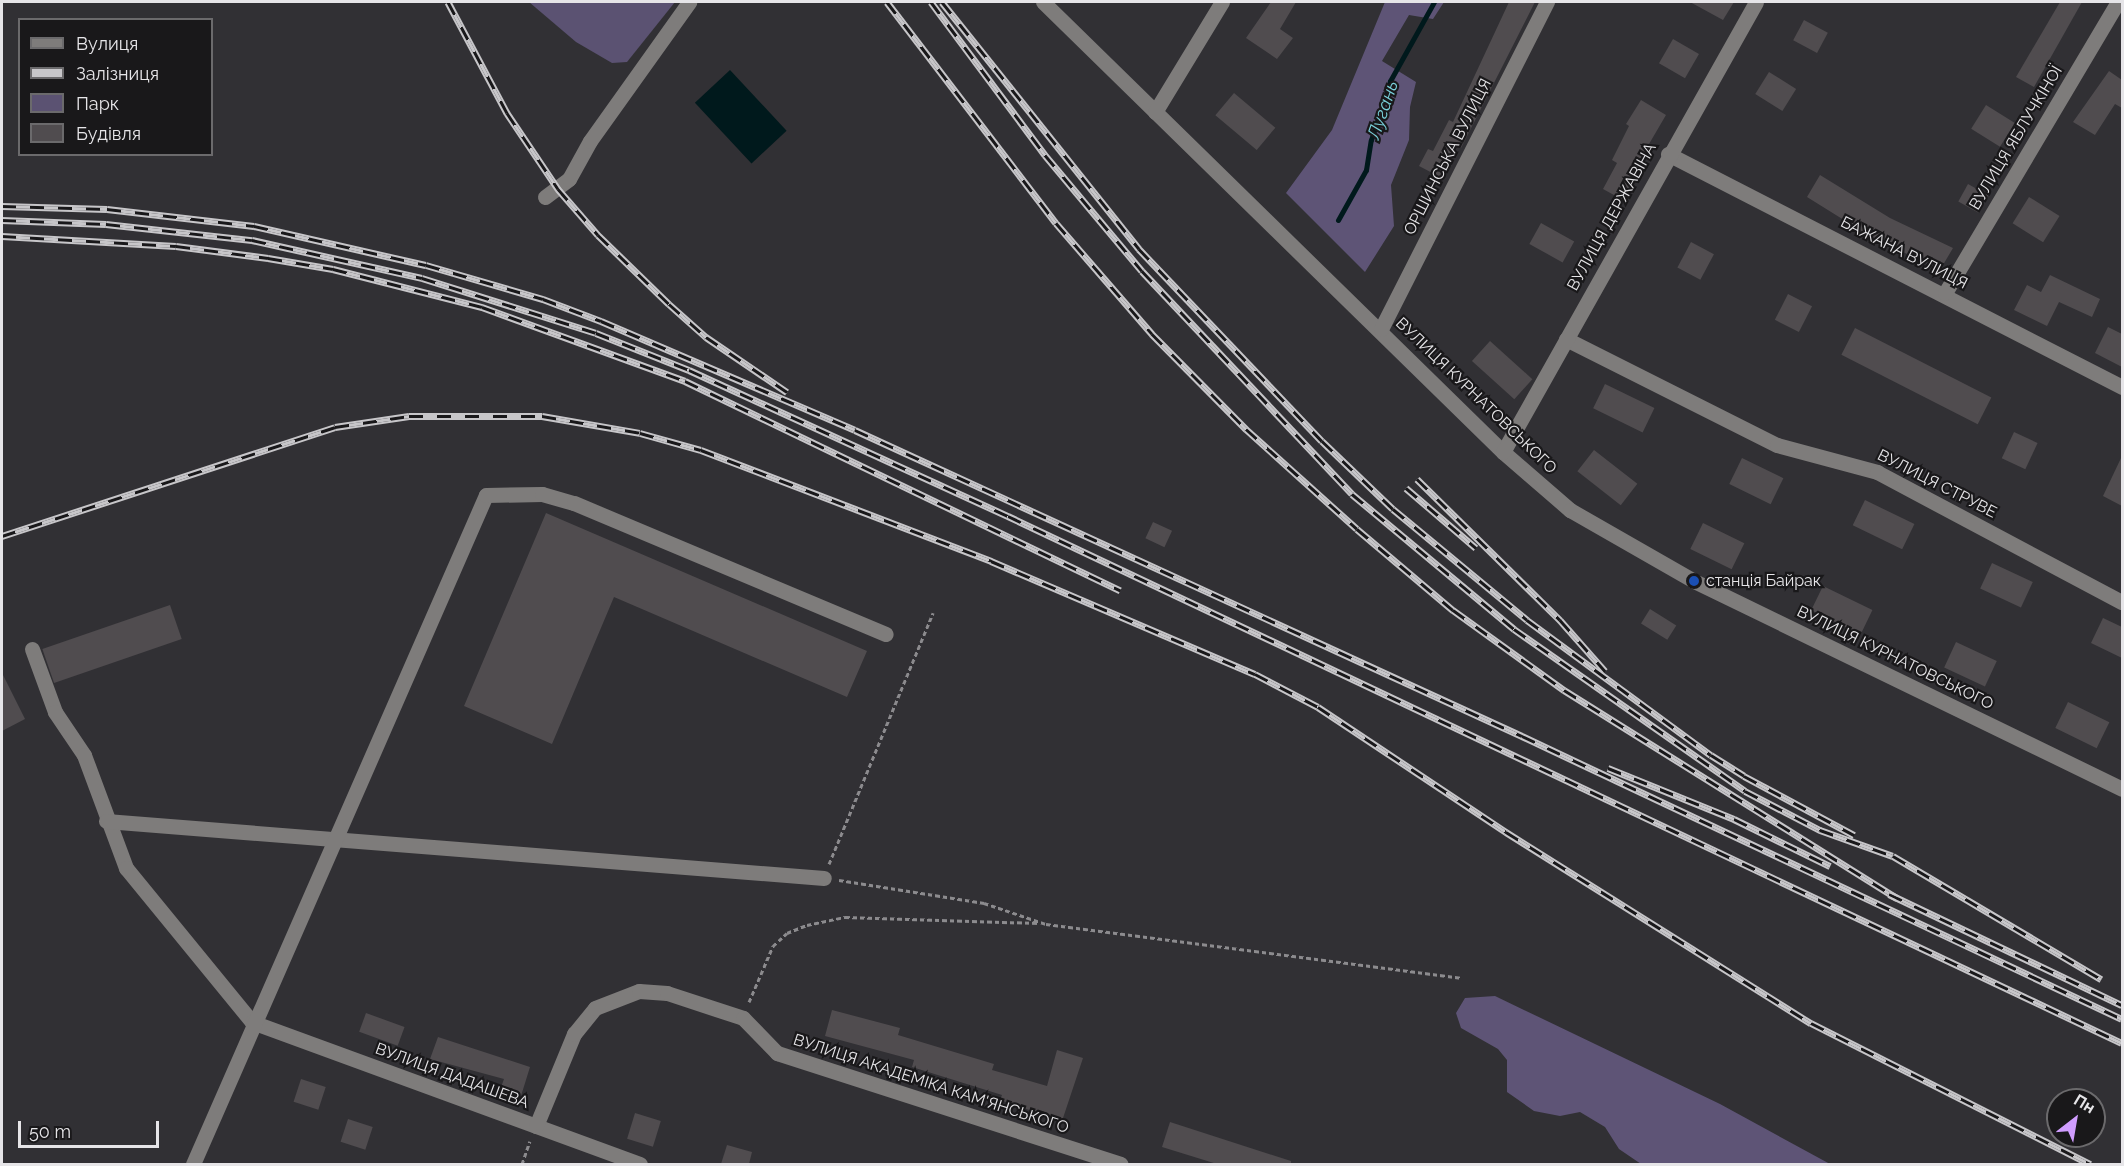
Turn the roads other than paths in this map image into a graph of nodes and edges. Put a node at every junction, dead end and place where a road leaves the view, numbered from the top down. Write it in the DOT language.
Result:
graph roads {
  1 [pos="689,2"];
  2 [pos="1043,2"];
  3 [pos="1222,2"];
  4 [pos="1547,2"];
  5 [pos="1756,2"];
  6 [pos="2118,2"];
  7 [pos="1155,112"];
  8 [pos="1668,153"];
  9 [pos="545,197"];
  10 [pos="1945,293"];
  11 [pos="1381,328"];
  12 [pos="1566,339"];
  13 [pos="2122,387"];
  14 [pos="1503,452"];
  15 [pos="2122,602"];
  16 [pos="886,634"];
  17 [pos="32,649"];
  18 [pos="2122,789"];
  19 [pos="106,821"];
  20 [pos="336,839"];
  21 [pos="824,878"];
  22 [pos="252,1022"];
  23 [pos="536,1126"];
  24 [pos="198,1160"];
  25 [pos="640,1164"];
  26 [pos="1120,1164"];
  1 -- 9 [label="street"];
  2 -- 7 [label="street, ВУЛИЦЯ КУРНАТОВСЬКОГО"];
  3 -- 7 [label="street"];
  4 -- 11 [label="street, ОРШИНСЬКА ВУЛИЦЯ"];
  5 -- 8 [label="street, ВУЛИЦЯ ДЕРЖАВІНА"];
  6 -- 10 [label="street, ВУЛИЦЯ ЯБЛУЧКІНОЇ"];
  7 -- 11 [label="street, ВУЛИЦЯ КУРНАТОВСЬКОГО"];
  8 -- 10 [label="street, БАЖАНА ВУЛИЦЯ"];
  8 -- 12 [label="street, ВУЛИЦЯ ДЕРЖАВІНА"];
  10 -- 13 [label="street, БАЖАНА ВУЛИЦЯ"];
  11 -- 14 [label="street, ВУЛИЦЯ КУРНАТОВСЬКОГО"];
  12 -- 14 [label="street, ВУЛИЦЯ ДЕРЖАВІНА"];
  12 -- 15 [label="street, ВУЛИЦЯ СТРУВЕ"];
  14 -- 18 [label="street, ВУЛИЦЯ КУРНАТОВСЬКОГО"];
  16 -- 20 [label="street"];
  17 -- 19 [label="street"];
  19 -- 20 [label="street"];
  19 -- 22 [label="street"];
  20 -- 21 [label="street"];
  20 -- 22 [label="street"];
  22 -- 23 [label="street, ВУЛИЦЯ ДАДАШЕВА"];
  22 -- 24 [label="street"];
  23 -- 25 [label="street, ВУЛИЦЯ ДАДАШЕВА"];
  23 -- 26 [label="street, ВУЛИЦЯ АКАДЕМІКА КАМ'ЯНСЬКОГО"];
}
